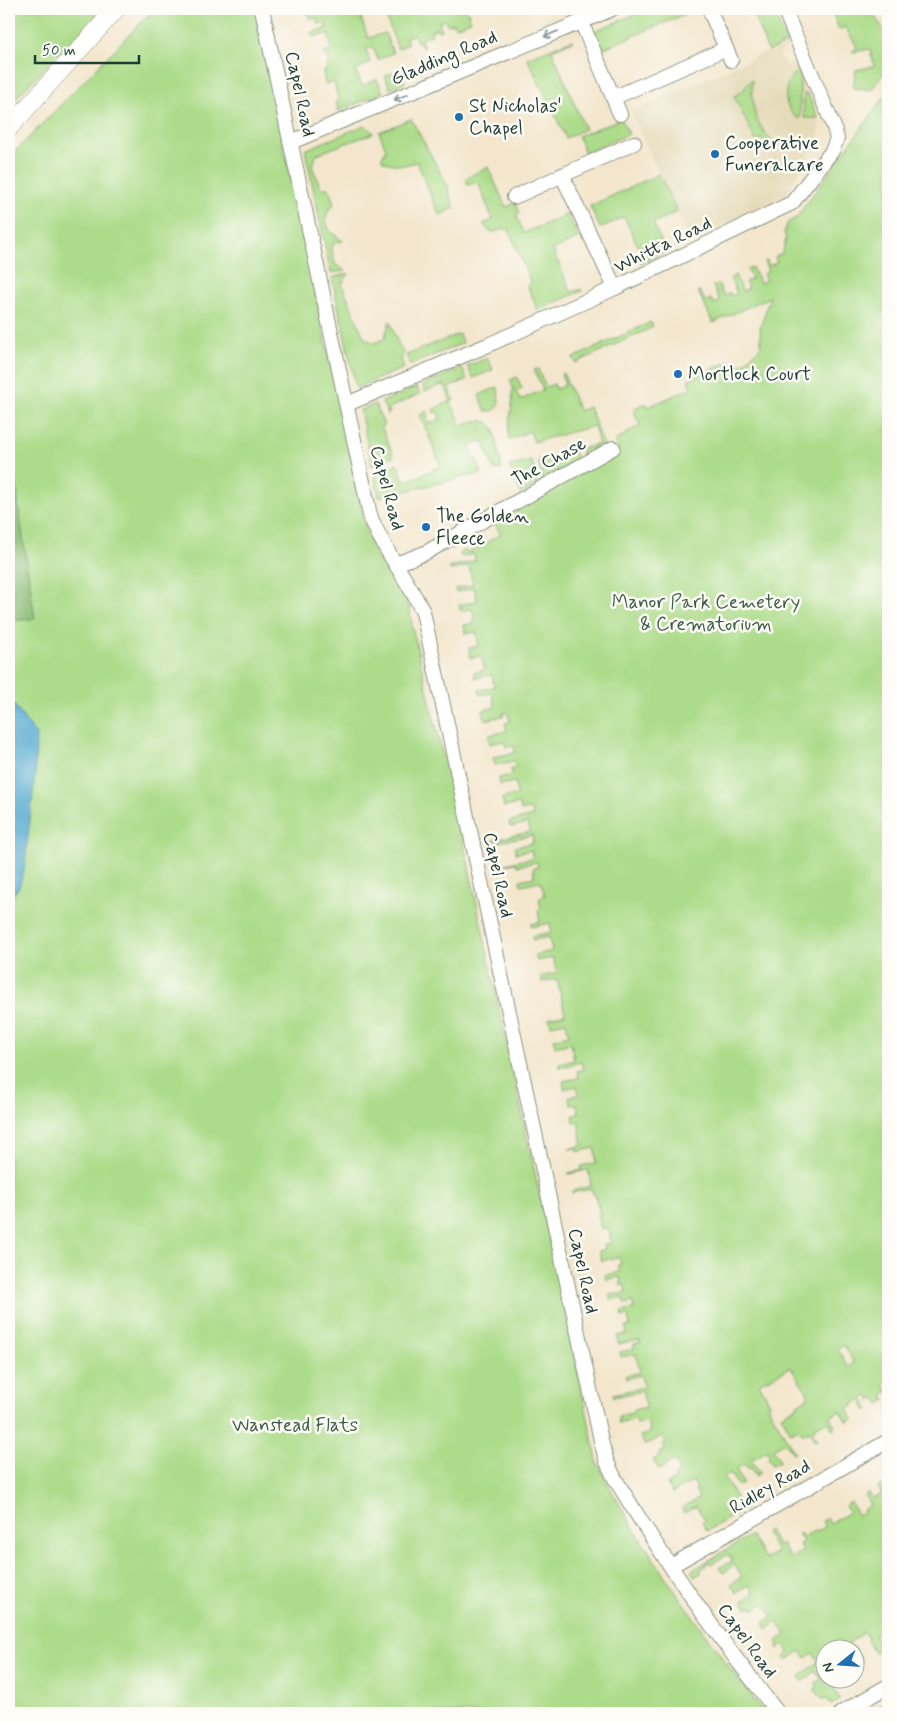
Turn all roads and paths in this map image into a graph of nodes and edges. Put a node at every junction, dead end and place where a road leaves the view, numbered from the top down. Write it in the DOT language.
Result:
graph roads {
  1 [pos="116,9"];
  2 [pos="262,9"];
  3 [pos="612,9"];
  4 [pos="709,9"];
  5 [pos="784,9"];
  6 [pos="581,22"];
  7 [pos="613,98"];
  8 [pos="620,114"];
  9 [pos="9,128"];
  10 [pos="291,142"];
  11 [pos="634,143"];
  12 [pos="562,175"];
  13 [pos="514,197"];
  14 [pos="615,288"];
  15 [pos="347,404"];
  16 [pos="613,448"];
  17 [pos="396,564"];
  18 [pos="888,1441"];
  19 [pos="671,1566"];
  20 [pos="888,1686"];
  21 [pos="778,1713"];
  22 [pos="840,1713"];
  1 -- 9 [label="main road"];
  2 -- 10 [label="street, Capel Road"];
  3 -- 6 [label="street, Gladding Road"];
  4 -- 7 [label="street"];
  5 -- 14 [label="street, Whitta Road"];
  6 -- 7 [label="street"];
  6 -- 10 [label="street, Gladding Road, one-way"];
  7 -- 8 [label="street"];
  10 -- 15 [label="street, Capel Road"];
  11 -- 12 [label="street"];
  12 -- 13 [label="street"];
  12 -- 14 [label="street"];
  14 -- 15 [label="street, Whitta Road"];
  15 -- 17 [label="street, Capel Road"];
  16 -- 17 [label="street, The Chase"];
  17 -- 19 [label="street, Capel Road"];
  18 -- 19 [label="street, Ridley Road"];
  19 -- 21 [label="street, Capel Road"];
  20 -- 22 [label="street"];
}
